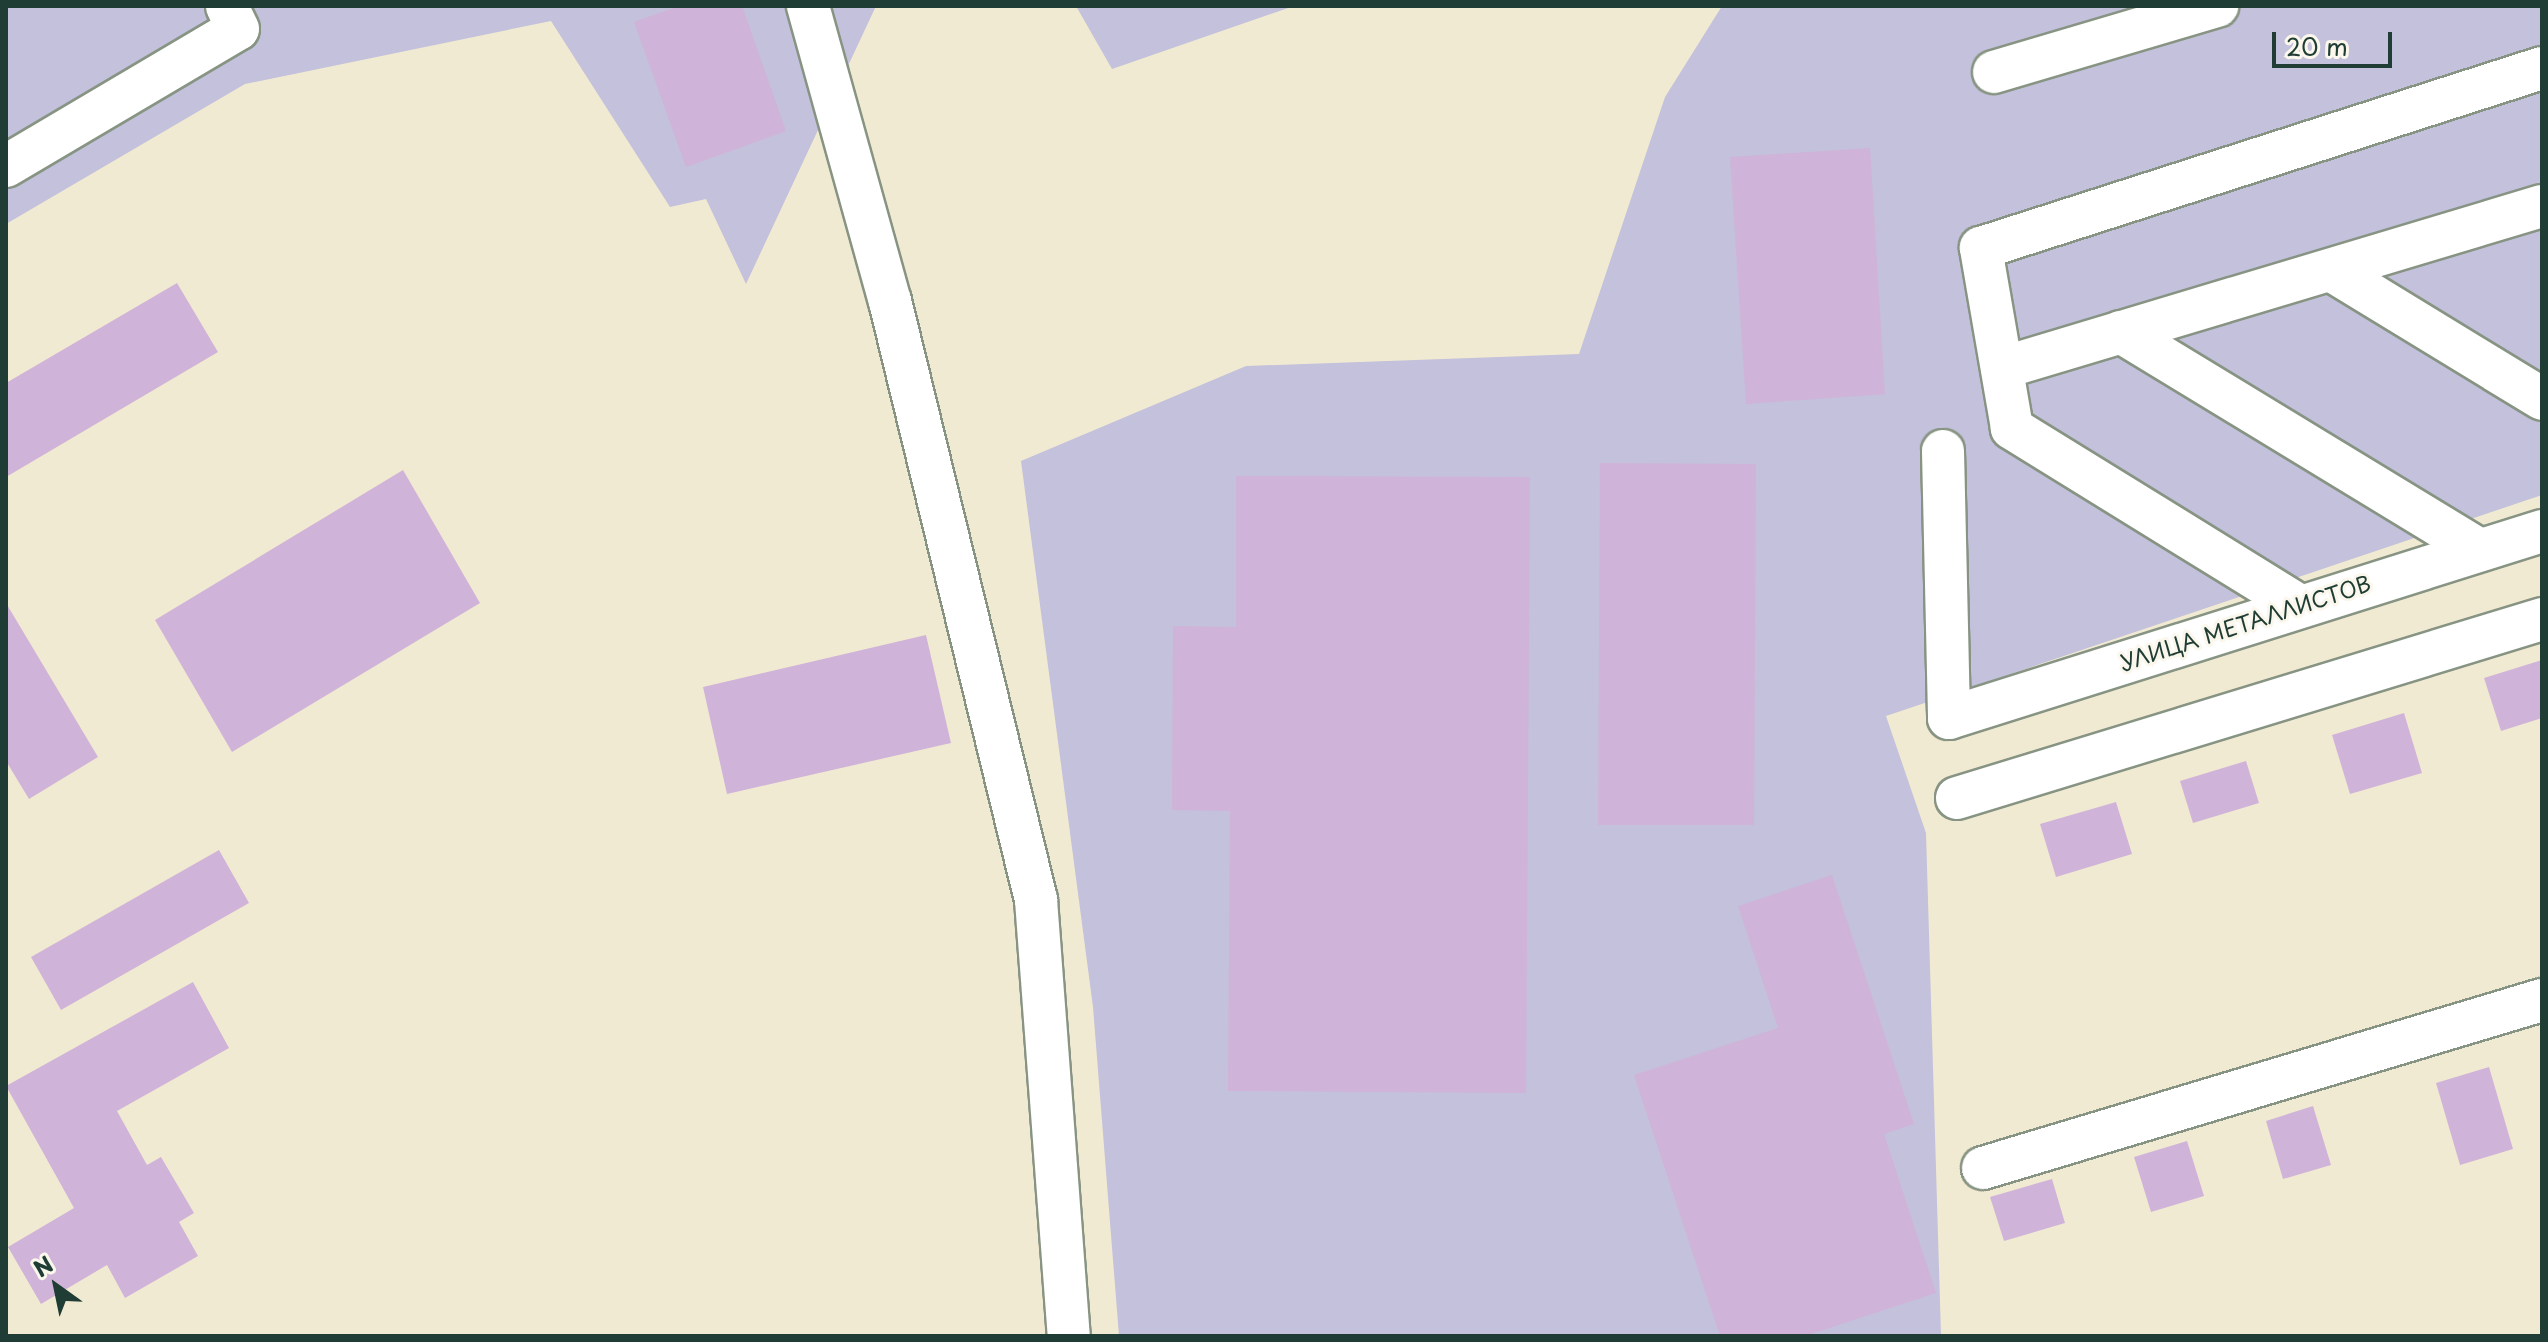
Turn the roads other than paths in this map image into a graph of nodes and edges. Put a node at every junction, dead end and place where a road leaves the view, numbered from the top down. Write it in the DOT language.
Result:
graph roads {
  1 [pos="227,6"];
  2 [pos="808,6"];
  3 [pos="2217,6"];
  4 [pos="2542,68"];
  5 [pos="1994,72"];
  6 [pos="6,166"];
  7 [pos="2533,217"];
  8 [pos="2331,270"];
  9 [pos="2121,332"];
  10 [pos="2002,368"];
  11 [pos="2542,399"];
  12 [pos="1943,451"];
  13 [pos="2542,531"];
  14 [pos="2480,550"];
  15 [pos="2295,603"];
  16 [pos="2542,619"];
  17 [pos="1957,798"];
  18 [pos="2542,1000"];
  19 [pos="1983,1168"];
  20 [pos="1069,1336"];
  1 -- 6 [label="street"];
  2 -- 20 [label="street"];
  3 -- 5 [label="street"];
  4 -- 10 [label="street"];
  7 -- 8 [label="street"];
  8 -- 9 [label="street"];
  8 -- 11 [label="street"];
  9 -- 10 [label="street"];
  9 -- 14 [label="street"];
  10 -- 15 [label="street"];
  12 -- 15 [label="street, УЛИЦА МЕТАЛЛИСТОВ"];
  13 -- 14 [label="street, УЛИЦА МЕТАЛЛИСТОВ"];
  14 -- 15 [label="street, УЛИЦА МЕТАЛЛИСТОВ"];
  16 -- 17 [label="street"];
  18 -- 19 [label="street"];
}
